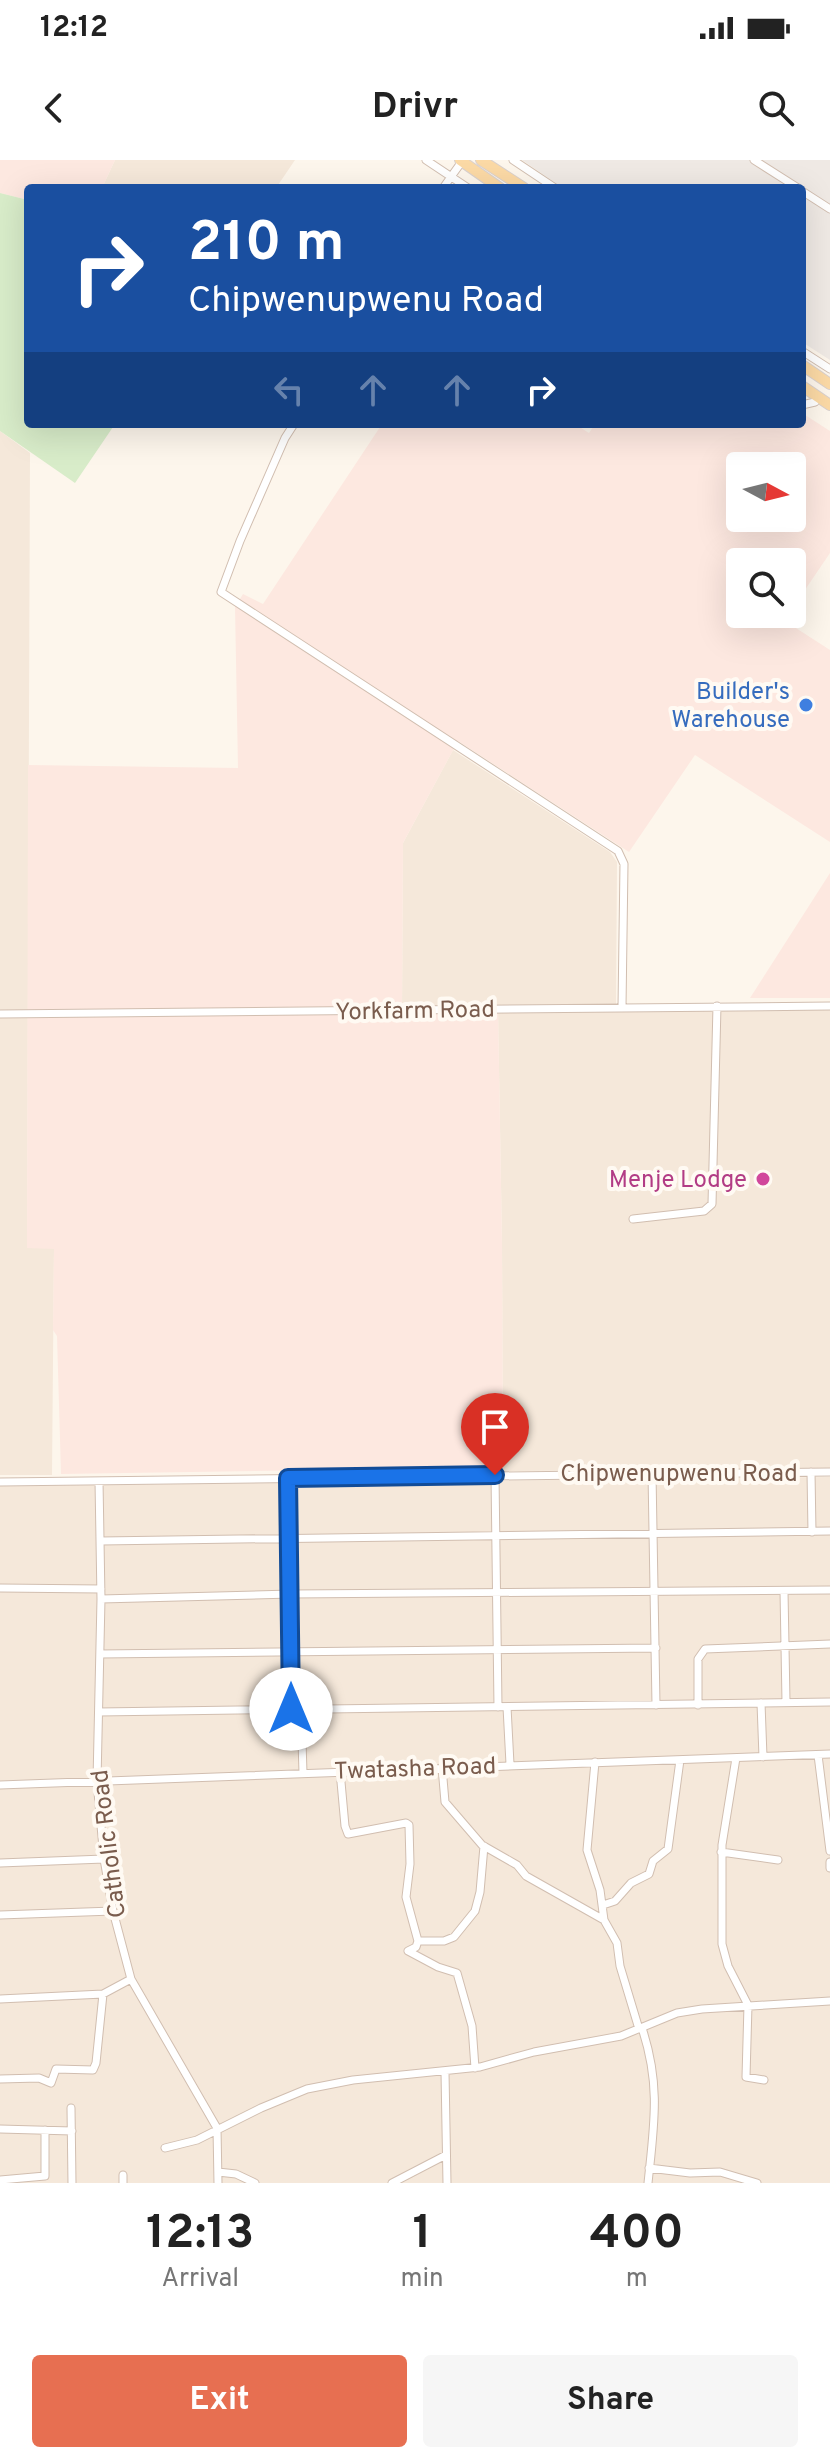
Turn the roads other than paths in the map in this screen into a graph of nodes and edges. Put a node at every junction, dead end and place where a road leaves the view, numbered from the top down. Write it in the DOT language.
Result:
graph roads {
  1 [pos="426,160"];
  2 [pos="462,160"];
  3 [pos="481,160"];
  4 [pos="513,160"];
  5 [pos="754,160"];
  6 [pos="451,176"];
  7 [pos="446,184"];
  8 [pos="462,184"];
  9 [pos="495,184"];
  10 [pos="518,184"];
  11 [pos="549,184"];
  12 [pos="792,184"];
  13 [pos="806,193"];
  14 [pos="830,209"];
  15 [pos="806,358"];
  16 [pos="806,359"];
  17 [pos="830,369"];
  18 [pos="806,375"];
  19 [pos="830,384"];
  20 [pos="806,389"];
  21 [pos="830,391"];
  22 [pos="806,396"];
  23 [pos="815,402"];
  24 [pos="806,404"];
  25 [pos="830,405"];
  26 [pos="830,413"];
  27 [pos="291,428"];
  28 [pos="717,1006"];
  29 [pos="830,1006"];
  30 [pos="622,1007"];
  31 [pos="0,1014"];
  32 [pos="633,1219"];
  33 [pos="811,1472"];
  34 [pos="830,1472"];
  35 [pos="652,1473"];
  36 [pos="495,1475"];
  37 [pos="288,1478"];
  38 [pos="99,1481"];
  39 [pos="0,1482"];
  40 [pos="830,1531"];
  41 [pos="812,1532"];
  42 [pos="652,1535"];
  43 [pos="496,1536"];
  44 [pos="290,1538"];
  45 [pos="101,1541"];
  46 [pos="0,1588"];
  47 [pos="101,1589"];
  48 [pos="830,1590"];
  49 [pos="655,1591"];
  50 [pos="784,1591"];
  51 [pos="497,1593"];
  52 [pos="291,1594"];
  53 [pos="101,1599"];
  54 [pos="784,1644"];
  55 [pos="830,1644"];
  56 [pos="656,1648"];
  57 [pos="498,1650"];
  58 [pos="291,1651"];
  59 [pos="100,1654"];
  60 [pos="786,1702"];
  61 [pos="830,1702"];
  62 [pos="761,1703"];
  63 [pos="656,1705"];
  64 [pos="698,1705"];
  65 [pos="503,1707"];
  66 [pos="301,1708"];
  67 [pos="291,1709"];
  68 [pos="99,1712"];
  69 [pos="830,1754"];
  70 [pos="818,1755"];
  71 [pos="763,1757"];
  72 [pos="736,1758"];
  73 [pos="680,1760"];
  74 [pos="595,1762"];
  75 [pos="510,1764"];
  76 [pos="442,1767"];
  77 [pos="340,1771"];
  78 [pos="303,1773"];
  79 [pos="97,1781"];
  80 [pos="0,1785"];
  81 [pos="484,1846"];
  82 [pos="830,1851"];
  83 [pos="721,1852"];
  84 [pos="104,1859"];
  85 [pos="778,1860"];
  86 [pos="0,1863"];
  87 [pos="603,1905"];
  88 [pos="113,1911"];
  89 [pos="0,1915"];
  90 [pos="604,1920"];
  91 [pos="418,1941"];
  92 [pos="131,1979"];
  93 [pos="103,1994"];
  94 [pos="0,1999"];
  95 [pos="830,2001"];
  96 [pos="748,2005"];
  97 [pos="640,2028"];
  98 [pos="475,2068"];
  99 [pos="445,2072"];
  100 [pos="0,2079"];
  101 [pos="764,2080"];
  102 [pos="71,2108"];
  103 [pos="217,2128"];
  104 [pos="0,2129"];
  105 [pos="45,2130"];
  106 [pos="72,2131"];
  107 [pos="165,2148"];
  108 [pos="446,2155"];
  109 [pos="649,2168"];
  110 [pos="218,2172"];
  111 [pos="0,2180"];
  112 [pos="72,2183"];
  113 [pos="218,2183"];
  114 [pos="255,2183"];
  115 [pos="392,2183"];
  116 [pos="447,2183"];
  117 [pos="648,2183"];
  118 [pos="757,2183"];
  1 -- 6 [label="street"];
  2 -- 6 [label="street"];
  2 -- 9 [label="main road"];
  3 -- 10 [label="main road"];
  4 -- 11 [label="street"];
  5 -- 12 [label="street"];
  6 -- 7 [label="street"];
  6 -- 8 [label="street"];
  13 -- 14 [label="street"];
  15 -- 17 [label="street"];
  16 -- 19 [label="main road"];
  18 -- 21 [label="main road"];
  20 -- 25 [label="main road"];
  22 -- 23 [label="main road"];
  23 -- 24 [label="street"];
  23 -- 26 [label="main road"];
  27 -- 30 [label="street"];
  28 -- 29 [label="street, Yorkfarm Road"];
  28 -- 30 [label="street, Yorkfarm Road"];
  28 -- 32 [label="street"];
  30 -- 31 [label="street, Yorkfarm Road"];
  33 -- 34 [label="street, Chipwenupwenu Road"];
  33 -- 35 [label="street, Chipwenupwenu Road"];
  33 -- 41 [label="street"];
  35 -- 36 [label="street, Chipwenupwenu Road"];
  35 -- 42 [label="street"];
  36 -- 37 [label="street, Chipwenupwenu Road"];
  36 -- 43 [label="street"];
  37 -- 38 [label="street, Chipwenupwenu Road"];
  37 -- 44 [label="street"];
  38 -- 39 [label="street, Chipwenupwenu Road"];
  38 -- 45 [label="street, Catholic Road"];
  40 -- 41 [label="street"];
  41 -- 42 [label="street"];
  42 -- 43 [label="street"];
  42 -- 49 [label="street"];
  43 -- 44 [label="street"];
  43 -- 51 [label="street"];
  44 -- 45 [label="street"];
  44 -- 52 [label="street"];
  45 -- 47 [label="street, Catholic Road"];
  46 -- 47 [label="street"];
  47 -- 53 [label="street, Catholic Road"];
  48 -- 50 [label="street"];
  49 -- 50 [label="street"];
  49 -- 51 [label="street"];
  49 -- 56 [label="street"];
  50 -- 54 [label="street"];
  51 -- 52 [label="street"];
  51 -- 57 [label="street"];
  52 -- 53 [label="street"];
  52 -- 58 [label="street"];
  53 -- 59 [label="street, Catholic Road"];
  54 -- 55 [label="street"];
  54 -- 60 [label="street"];
  54 -- 64 [label="street"];
  56 -- 57 [label="street"];
  56 -- 63 [label="street"];
  57 -- 58 [label="street"];
  57 -- 65 [label="street"];
  58 -- 59 [label="street"];
  58 -- 67 [label="street"];
  59 -- 68 [label="street, Catholic Road"];
  60 -- 61 [label="street"];
  60 -- 62 [label="street"];
  62 -- 64 [label="street"];
  62 -- 71 [label="street"];
  63 -- 64 [label="street"];
  63 -- 65 [label="street"];
  65 -- 66 [label="street"];
  65 -- 75 [label="street"];
  66 -- 67 [label="street"];
  66 -- 78 [label="street"];
  67 -- 68 [label="street"];
  68 -- 79 [label="street, Catholic Road"];
  69 -- 70 [label="street, Twatasha Road"];
  70 -- 71 [label="street, Twatasha Road"];
  70 -- 82 [label="street"];
  71 -- 72 [label="street, Twatasha Road"];
  72 -- 73 [label="street, Twatasha Road"];
  72 -- 83 [label="street"];
  73 -- 74 [label="street, Twatasha Road"];
  73 -- 87 [label="street"];
  74 -- 75 [label="street, Twatasha Road"];
  74 -- 87 [label="street"];
  75 -- 76 [label="street, Twatasha Road"];
  76 -- 77 [label="street, Twatasha Road"];
  76 -- 81 [label="street"];
  77 -- 78 [label="street, Twatasha Road"];
  77 -- 91 [label="street"];
  78 -- 79 [label="street, Twatasha Road"];
  79 -- 80 [label="street, Twatasha Road"];
  79 -- 84 [label="street, Catholic Road"];
  81 -- 90 [label="street"];
  81 -- 91 [label="street"];
  83 -- 85 [label="street"];
  83 -- 96 [label="street"];
  84 -- 86 [label="street"];
  84 -- 88 [label="street, Catholic Road"];
  87 -- 90 [label="street"];
  88 -- 89 [label="street"];
  88 -- 92 [label="street, Catholic Road"];
  90 -- 97 [label="street"];
  91 -- 98 [label="street"];
  92 -- 93 [label="street"];
  92 -- 103 [label="street, Catholic Road"];
  93 -- 94 [label="street"];
  93 -- 100 [label="street"];
  95 -- 96 [label="street"];
  96 -- 97 [label="street"];
  96 -- 101 [label="street"];
  97 -- 98 [label="street"];
  97 -- 109 [label="street"];
  98 -- 99 [label="street"];
  99 -- 103 [label="street"];
  99 -- 108 [label="street"];
  102 -- 106 [label="street"];
  103 -- 107 [label="street"];
  103 -- 110 [label="street, Catholic Road"];
  104 -- 105 [label="street"];
  105 -- 106 [label="street"];
  105 -- 111 [label="street"];
  106 -- 112 [label="street"];
  108 -- 115 [label="street"];
  108 -- 116 [label="street"];
  109 -- 117 [label="street"];
  109 -- 118 [label="street"];
  110 -- 113 [label="street, Catholic Road"];
  110 -- 114 [label="street"];
}
